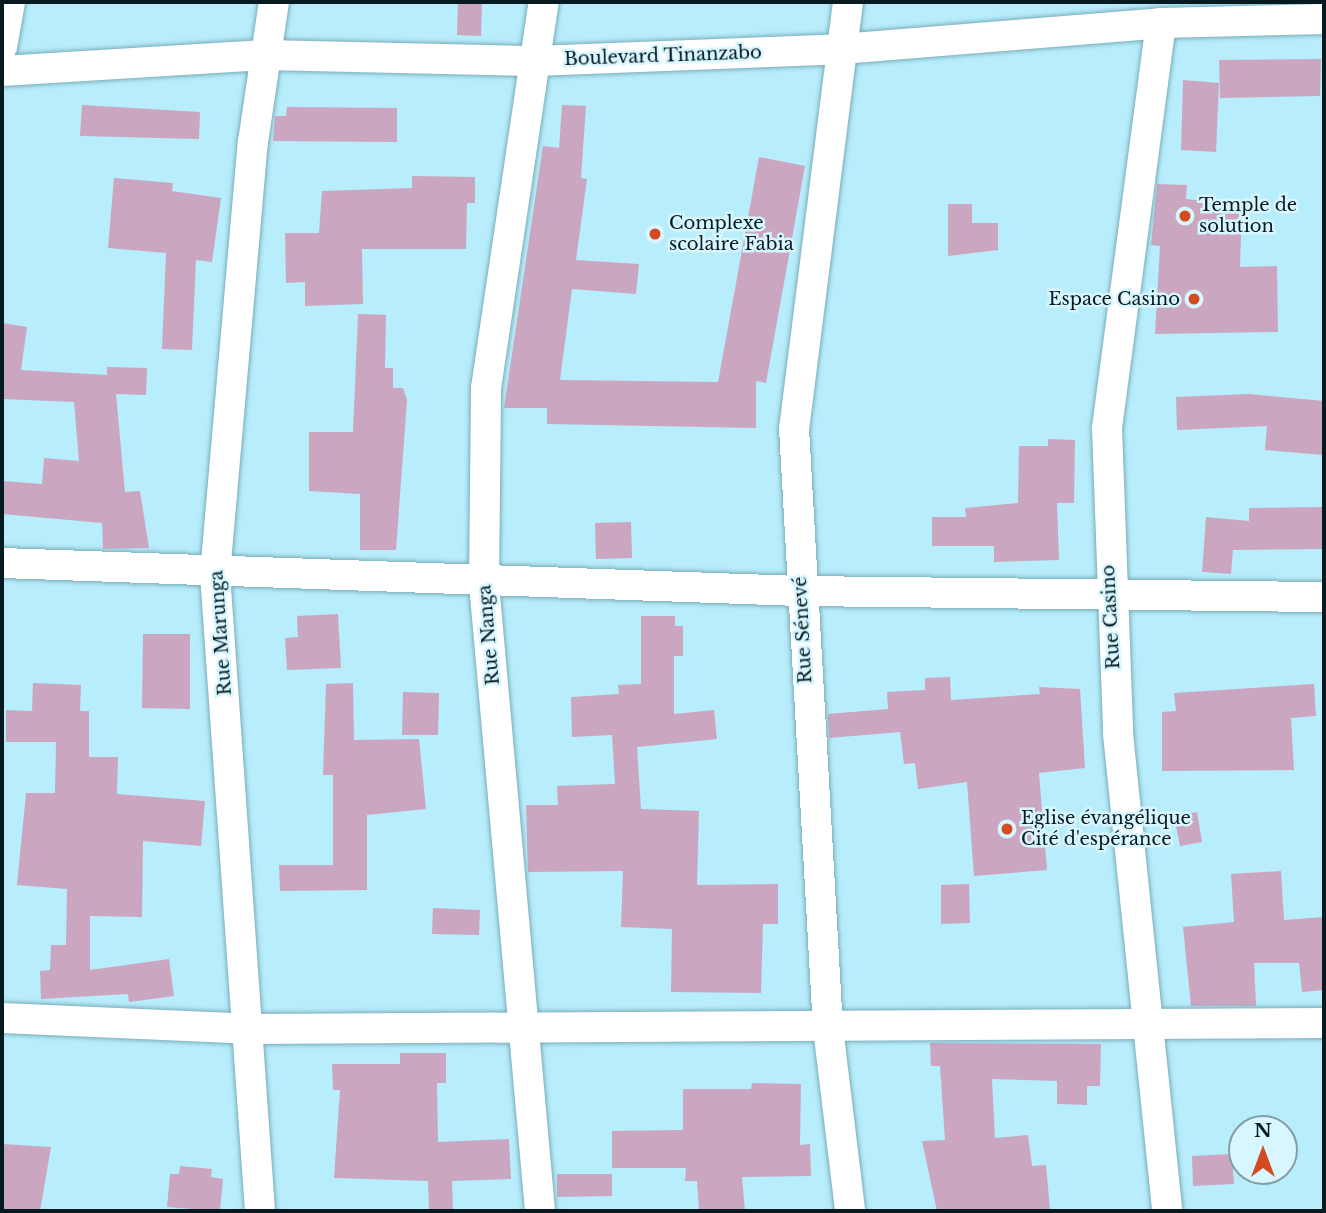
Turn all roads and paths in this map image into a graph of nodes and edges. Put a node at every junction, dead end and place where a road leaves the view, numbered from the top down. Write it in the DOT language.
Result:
graph roads {
  1 [pos="10,2"];
  2 [pos="274,2"];
  3 [pos="544,2"];
  4 [pos="848,2"];
  5 [pos="1124,14"];
  6 [pos="1324,19"];
  7 [pos="1161,23"];
  8 [pos="2,47"];
  9 [pos="841,50"];
  10 [pos="265,55"];
  11 [pos="535,61"];
  12 [pos="2,71"];
  13 [pos="2,563"];
  14 [pos="215,574"];
  15 [pos="484,583"];
  16 [pos="800,592"];
  17 [pos="1109,597"];
  18 [pos="1324,597"];
  19 [pos="2,1018"];
  20 [pos="1324,1023"];
  21 [pos="522,1026"];
  22 [pos="828,1028"];
  23 [pos="1149,1028"];
  24 [pos="250,1030"];
  25 [pos="260,1211"];
  26 [pos="540,1211"];
  27 [pos="850,1211"];
  28 [pos="1167,1211"];
  1 -- 8 [label="street"];
  2 -- 10 [label="street, Rue Marunga"];
  3 -- 11 [label="street, Rue Nanga"];
  4 -- 9 [label="street, Rue Sénevé"];
  5 -- 7 [label="street, Boulevard Tinanzabo"];
  5 -- 9 [label="street, Boulevard Tinanzabo"];
  6 -- 7 [label="street, Boulevard Tinanzabo"];
  7 -- 17 [label="street, Rue Casino"];
  9 -- 11 [label="street, Boulevard Tinanzabo"];
  9 -- 16 [label="street, Rue Sénevé"];
  10 -- 11 [label="street, Boulevard Tinanzabo"];
  10 -- 12 [label="street, Boulevard Tinanzabo"];
  10 -- 14 [label="street, Rue Marunga"];
  11 -- 15 [label="street, Rue Nanga"];
  13 -- 14 [label="street"];
  14 -- 15 [label="street"];
  14 -- 24 [label="street, Rue Marunga"];
  15 -- 16 [label="street"];
  15 -- 21 [label="street, Rue Nanga"];
  16 -- 17 [label="street"];
  16 -- 22 [label="street, Rue Sénevé"];
  17 -- 18 [label="street"];
  17 -- 23 [label="street, Rue Casino"];
  19 -- 24 [label="street"];
  20 -- 23 [label="street"];
  21 -- 22 [label="street"];
  21 -- 24 [label="street"];
  21 -- 26 [label="street, Rue Nanga"];
  22 -- 23 [label="street"];
  22 -- 27 [label="street, Rue Sénevé"];
  23 -- 28 [label="street, Rue Casino"];
  24 -- 25 [label="street, Rue Marunga"];
}
